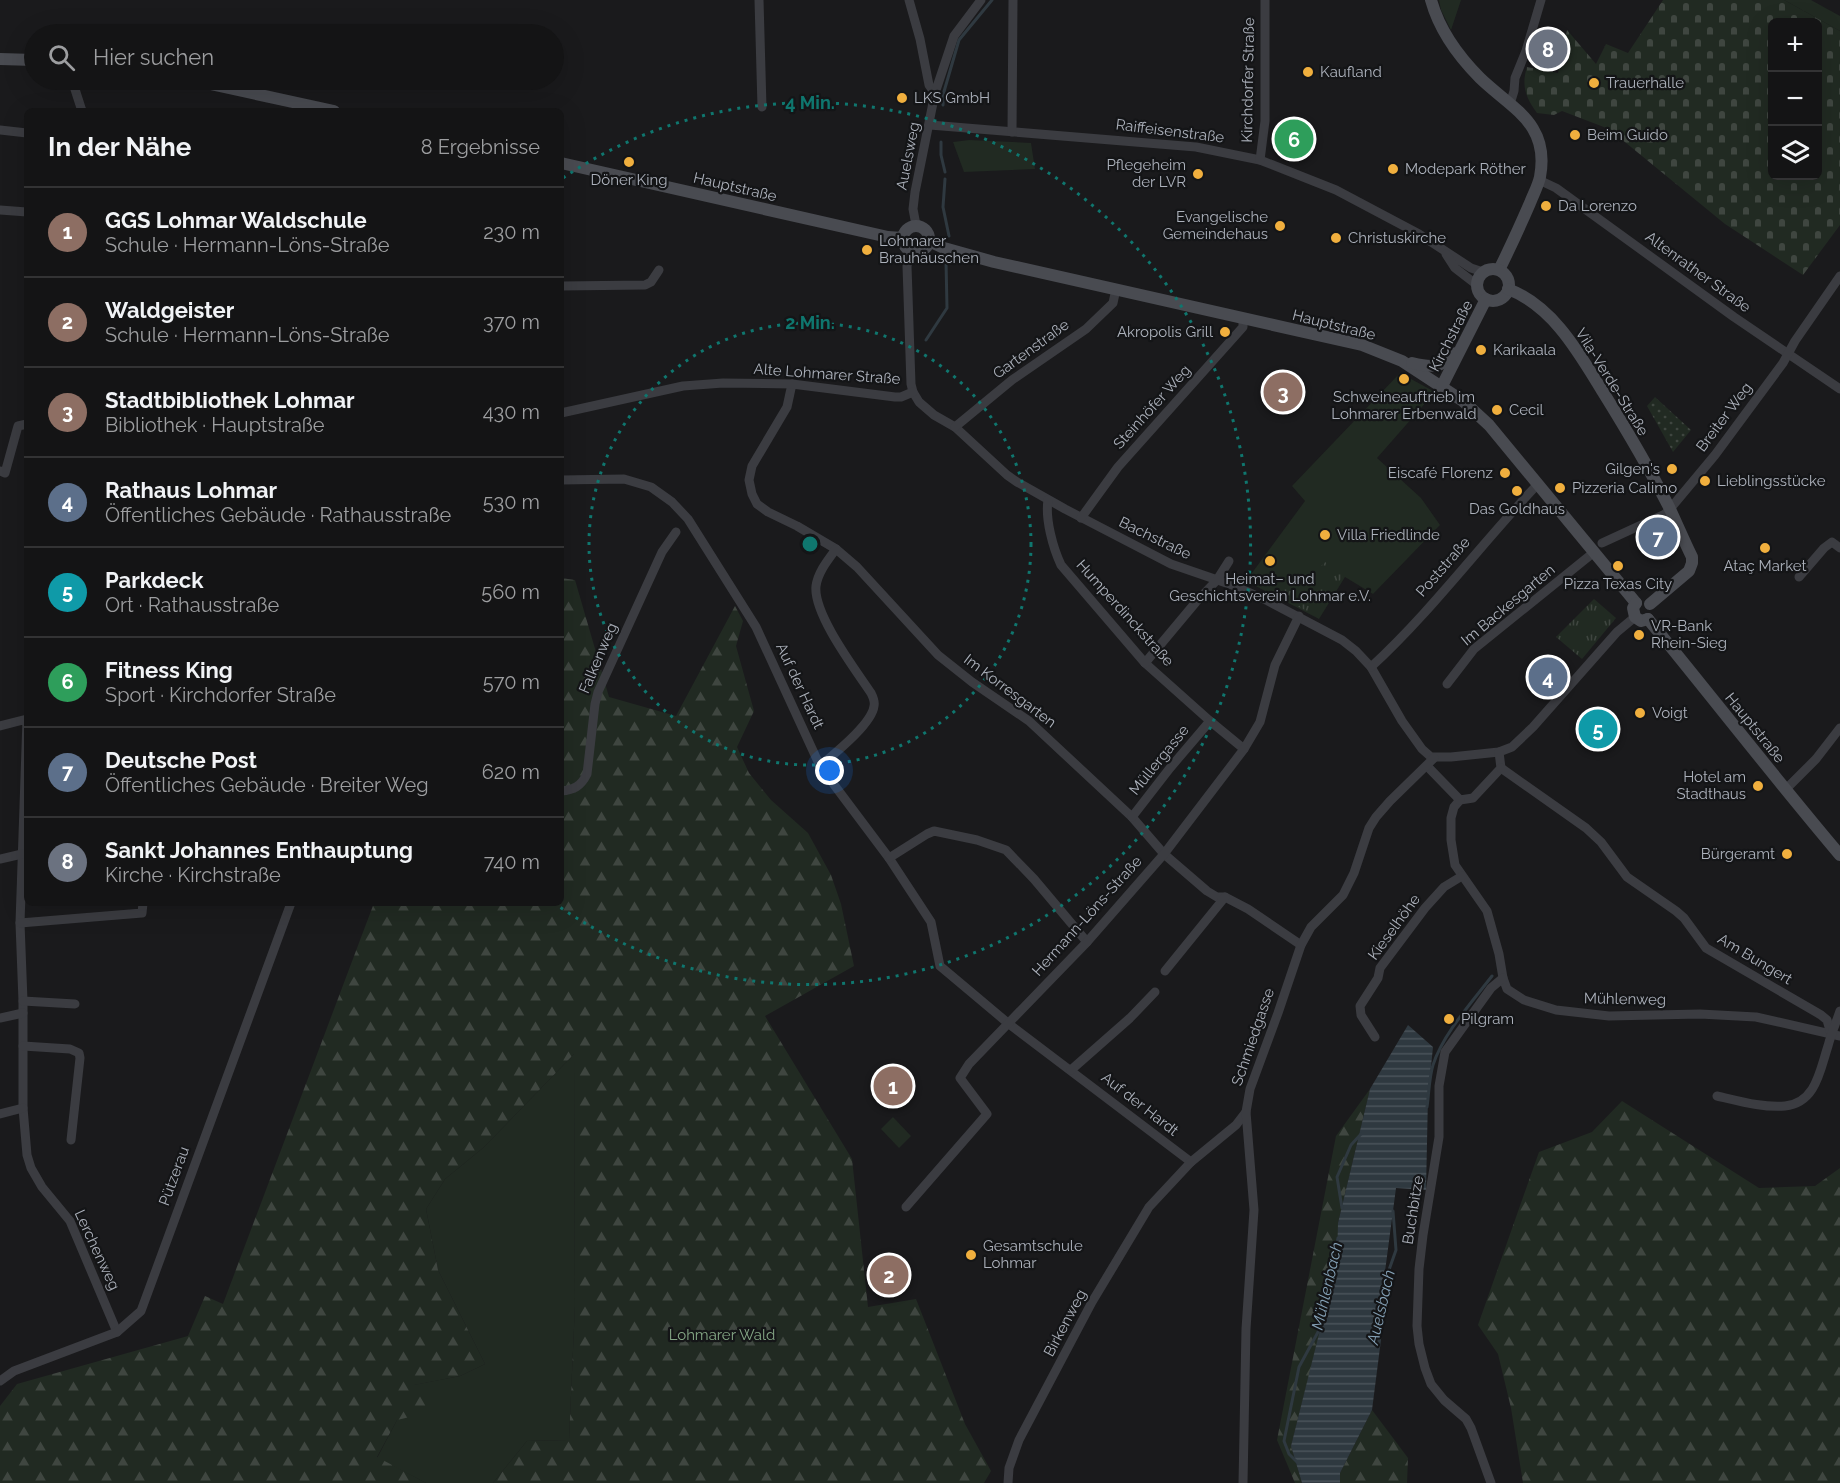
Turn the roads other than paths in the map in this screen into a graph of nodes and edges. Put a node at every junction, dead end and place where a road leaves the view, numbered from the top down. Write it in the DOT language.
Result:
graph roads {
  1 [pos="759,0"];
  2 [pos="909,0"];
  3 [pos="981,0"];
  4 [pos="1013,0"];
  5 [pos="1265,0"];
  6 [pos="1431,0"];
  7 [pos="1541,0"];
  8 [pos="0,59"];
  9 [pos="24,60"];
  10 [pos="75,90"];
  11 [pos="238,90"];
  12 [pos="935,93"];
  13 [pos="1510,104"];
  14 [pos="762,106"];
  15 [pos="81,108"];
  16 [pos="320,108"];
  17 [pos="930,125"];
  18 [pos="0,130"];
  19 [pos="1012,132"];
  20 [pos="24,133"];
  21 [pos="1260,160"];
  22 [pos="564,164"];
  23 [pos="1539,180"];
  24 [pos="0,210"];
  25 [pos="24,212"];
  26 [pos="916,225"];
  27 [pos="902,238"];
  28 [pos="929,241"];
  29 [pos="910,251"];
  30 [pos="1444,252"];
  31 [pos="659,270"];
  32 [pos="1498,270"];
  33 [pos="1483,272"];
  34 [pos="1840,276"];
  35 [pos="1477,285"];
  36 [pos="564,286"];
  37 [pos="1116,289"];
  38 [pos="1508,289"];
  39 [pos="1486,299"];
  40 [pos="1243,318"];
  41 [pos="1463,345"];
  42 [pos="1788,354"];
  43 [pos="1402,361"];
  44 [pos="792,384"];
  45 [pos="1442,386"];
  46 [pos="1840,389"];
  47 [pos="913,392"];
  48 [pos="564,412"];
  49 [pos="24,425"];
  50 [pos="956,427"];
  51 [pos="0,471"];
  52 [pos="564,480"];
  53 [pos="1537,484"];
  54 [pos="1048,500"];
  55 [pos="1670,509"];
  56 [pos="1081,518"];
  57 [pos="676,532"];
  58 [pos="1597,548"];
  59 [pos="1840,548"];
  60 [pos="836,549"];
  61 [pos="1229,561"];
  62 [pos="1799,577"];
  63 [pos="1217,580"];
  64 [pos="1636,603"];
  65 [pos="1650,604"];
  66 [pos="1299,616"];
  67 [pos="1641,618"];
  68 [pos="1146,663"];
  69 [pos="1371,668"];
  70 [pos="1447,684"];
  71 [pos="24,720"];
  72 [pos="1210,722"];
  73 [pos="0,726"];
  74 [pos="1840,728"];
  75 [pos="1244,749"];
  76 [pos="1499,753"];
  77 [pos="1434,758"];
  78 [pos="1427,765"];
  79 [pos="820,766"];
  80 [pos="1501,768"];
  81 [pos="564,790"];
  82 [pos="1785,790"];
  83 [pos="24,800"];
  84 [pos="1460,800"];
  85 [pos="1132,817"];
  86 [pos="22,854"];
  87 [pos="1164,854"];
  88 [pos="1840,855"];
  89 [pos="889,858"];
  90 [pos="0,859"];
  91 [pos="1462,876"];
  92 [pos="1225,897"];
  93 [pos="143,906"];
  94 [pos="290,906"];
  95 [pos="20,923"];
  96 [pos="1087,942"];
  97 [pos="1301,945"];
  98 [pos="1165,971"];
  99 [pos="1503,978"];
  100 [pos="1155,992"];
  101 [pos="22,1001"];
  102 [pos="75,1004"];
  103 [pos="1840,1011"];
  104 [pos="23,1013"];
  105 [pos="0,1018"];
  106 [pos="1009,1024"];
  107 [pos="1836,1035"];
  108 [pos="1375,1037"];
  109 [pos="23,1046"];
  110 [pos="1071,1070"];
  111 [pos="1717,1096"];
  112 [pos="23,1108"];
  113 [pos="1246,1113"];
  114 [pos="0,1114"];
  115 [pos="71,1140"];
  116 [pos="1191,1162"];
  117 [pos="906,1207"];
  118 [pos="117,1332"];
  119 [pos="0,1381"];
  120 [pos="1489,1481"];
  121 [pos="1008,1483"];
  122 [pos="1244,1483"];
  1 -- 14 [label="street"];
  2 -- 12 [label="street, Auelsweg"];
  3 -- 12 [label="street, Auelsweg"];
  4 -- 19 [label="street"];
  5 -- 21 [label="street, Kirchdorfer Straße"];
  6 -- 13 [label="main road"];
  7 -- 13 [label="street"];
  8 -- 9 [label="main road"];
  10 -- 15 [label="street"];
  11 -- 16 [label="main road"];
  12 -- 17 [label="street, Auelsweg"];
  13 -- 23 [label="main road"];
  17 -- 19 [label="street, Raiffeisenstraße"];
  17 -- 26 [label="street, Auelsweg"];
  18 -- 20 [label="street"];
  19 -- 21 [label="street, Raiffeisenstraße"];
  21 -- 30 [label="street, Raiffeisenstraße"];
  22 -- 27 [label="main road, Hauptstraße"];
  23 -- 32 [label="main road"];
  23 -- 42 [label="street, Altenrather Straße"];
  24 -- 25 [label="street"];
  26 -- 27 [label="main road"];
  26 -- 28 [label="main road"];
  27 -- 29 [label="main road"];
  28 -- 29 [label="main road"];
  28 -- 37 [label="main road, Hauptstraße"];
  29 -- 47 [label="street"];
  30 -- 33 [label="street, Raiffeisenstraße"];
  30 -- 35 [label="street, Raiffeisenstraße"];
  31 -- 36 [label="street"];
  32 -- 33 [label="main road"];
  32 -- 38 [label="main road"];
  33 -- 35 [label="main road"];
  34 -- 42 [label="street, Breiter Weg"];
  35 -- 39 [label="main road"];
  37 -- 40 [label="main road, Hauptstraße"];
  37 -- 50 [label="street, Gartenstraße"];
  38 -- 39 [label="main road"];
  38 -- 55 [label="main road, Vila-Verde-Straße"];
  39 -- 41 [label="main road, Kirchstraße"];
  40 -- 43 [label="main road, Hauptstraße"];
  40 -- 56 [label="street, Steinhöfer Weg"];
  41 -- 43 [label="main road"];
  41 -- 45 [label="main road, Kirchstraße"];
  42 -- 46 [label="street, Altenrather Straße"];
  42 -- 55 [label="street, Breiter Weg"];
  43 -- 45 [label="main road, Hauptstraße"];
  44 -- 47 [label="street, Alte Lohmarer Straße"];
  44 -- 48 [label="street, Alte Lohmarer Straße"];
  44 -- 60 [label="street, Im Korresgarten"];
  45 -- 53 [label="main road, Hauptstraße"];
  47 -- 50 [label="street, Bachstraße"];
  49 -- 51 [label="street"];
  50 -- 54 [label="street, Bachstraße"];
  52 -- 79 [label="street, Auf der Hardt"];
  53 -- 58 [label="main road, Hauptstraße"];
  53 -- 69 [label="street, Poststraße"];
  54 -- 56 [label="street, Bachstraße"];
  54 -- 68 [label="street, Humperdinckstraße"];
  55 -- 58 [label="street, Breiter Weg"];
  55 -- 65 [label="main road, Vila-Verde-Straße"];
  56 -- 63 [label="street, Bachstraße"];
  57 -- 81 [label="street, Falkenweg"];
  58 -- 64 [label="main road, Hauptstraße"];
  58 -- 70 [label="street, Im Backesgarten"];
  59 -- 62 [label="street"];
  60 -- 79 [label="street"];
  60 -- 85 [label="street, Im Korresgarten"];
  61 -- 63 [label="street"];
  63 -- 66 [label="street, Bachstraße"];
  63 -- 68 [label="street"];
  64 -- 65 [label="main road"];
  64 -- 67 [label="main road"];
  65 -- 67 [label="main road"];
  66 -- 69 [label="street, Bachstraße"];
  66 -- 75 [label="street, Hermann-Löns-Straße"];
  67 -- 76 [label="street"];
  67 -- 82 [label="main road, Hauptstraße"];
  68 -- 72 [label="street, Humperdinckstraße"];
  69 -- 77 [label="street, Bachstraße"];
  71 -- 73 [label="street"];
  72 -- 75 [label="street, Humperdinckstraße"];
  72 -- 85 [label="street, Müllergasse"];
  74 -- 82 [label="street"];
  75 -- 87 [label="street, Hermann-Löns-Straße"];
  76 -- 77 [label="street"];
  76 -- 80 [label="street"];
  77 -- 78 [label="street, Schmiedgasse"];
  78 -- 84 [label="street"];
  78 -- 97 [label="street, Schmiedgasse"];
  79 -- 89 [label="street, Auf der Hardt"];
  80 -- 84 [label="street"];
  80 -- 107 [label="street, Am Bungert"];
  82 -- 88 [label="main road, Hauptstraße"];
  83 -- 86 [label="street, Lerchenweg"];
  84 -- 91 [label="street"];
  85 -- 87 [label="street, Im Korresgarten"];
  86 -- 90 [label="street"];
  86 -- 95 [label="street, Lerchenweg"];
  87 -- 92 [label="street, Im Korresgarten"];
  87 -- 96 [label="street, Hermann-Löns-Straße"];
  89 -- 96 [label="street"];
  89 -- 106 [label="street, Auf der Hardt"];
  91 -- 99 [label="street"];
  91 -- 108 [label="street, Kieselhöhe"];
  92 -- 97 [label="street, Im Korresgarten"];
  92 -- 98 [label="street"];
  93 -- 95 [label="street"];
  94 -- 118 [label="street, Pützerau"];
  95 -- 101 [label="street, Lerchenweg"];
  96 -- 106 [label="street, Hermann-Löns-Straße"];
  97 -- 113 [label="street, Schmiedgasse"];
  99 -- 107 [label="street, Mühlenweg"];
  99 -- 120 [label="street, Buchbitze"];
  100 -- 110 [label="street"];
  101 -- 102 [label="street"];
  101 -- 104 [label="street, Lerchenweg"];
  103 -- 107 [label="street"];
  104 -- 105 [label="street"];
  104 -- 109 [label="street, Lerchenweg"];
  106 -- 110 [label="street, Auf der Hardt"];
  106 -- 117 [label="street, Hermann-Löns-Straße"];
  107 -- 111 [label="street"];
  109 -- 112 [label="street, Lerchenweg"];
  109 -- 115 [label="street"];
  110 -- 116 [label="street, Auf der Hardt"];
  112 -- 114 [label="street"];
  112 -- 118 [label="street, Lerchenweg"];
  113 -- 116 [label="street, Birkenweg"];
  113 -- 122 [label="street, Schmiedgasse"];
  116 -- 121 [label="street, Birkenweg"];
  118 -- 119 [label="street, Pützerau"];
}
